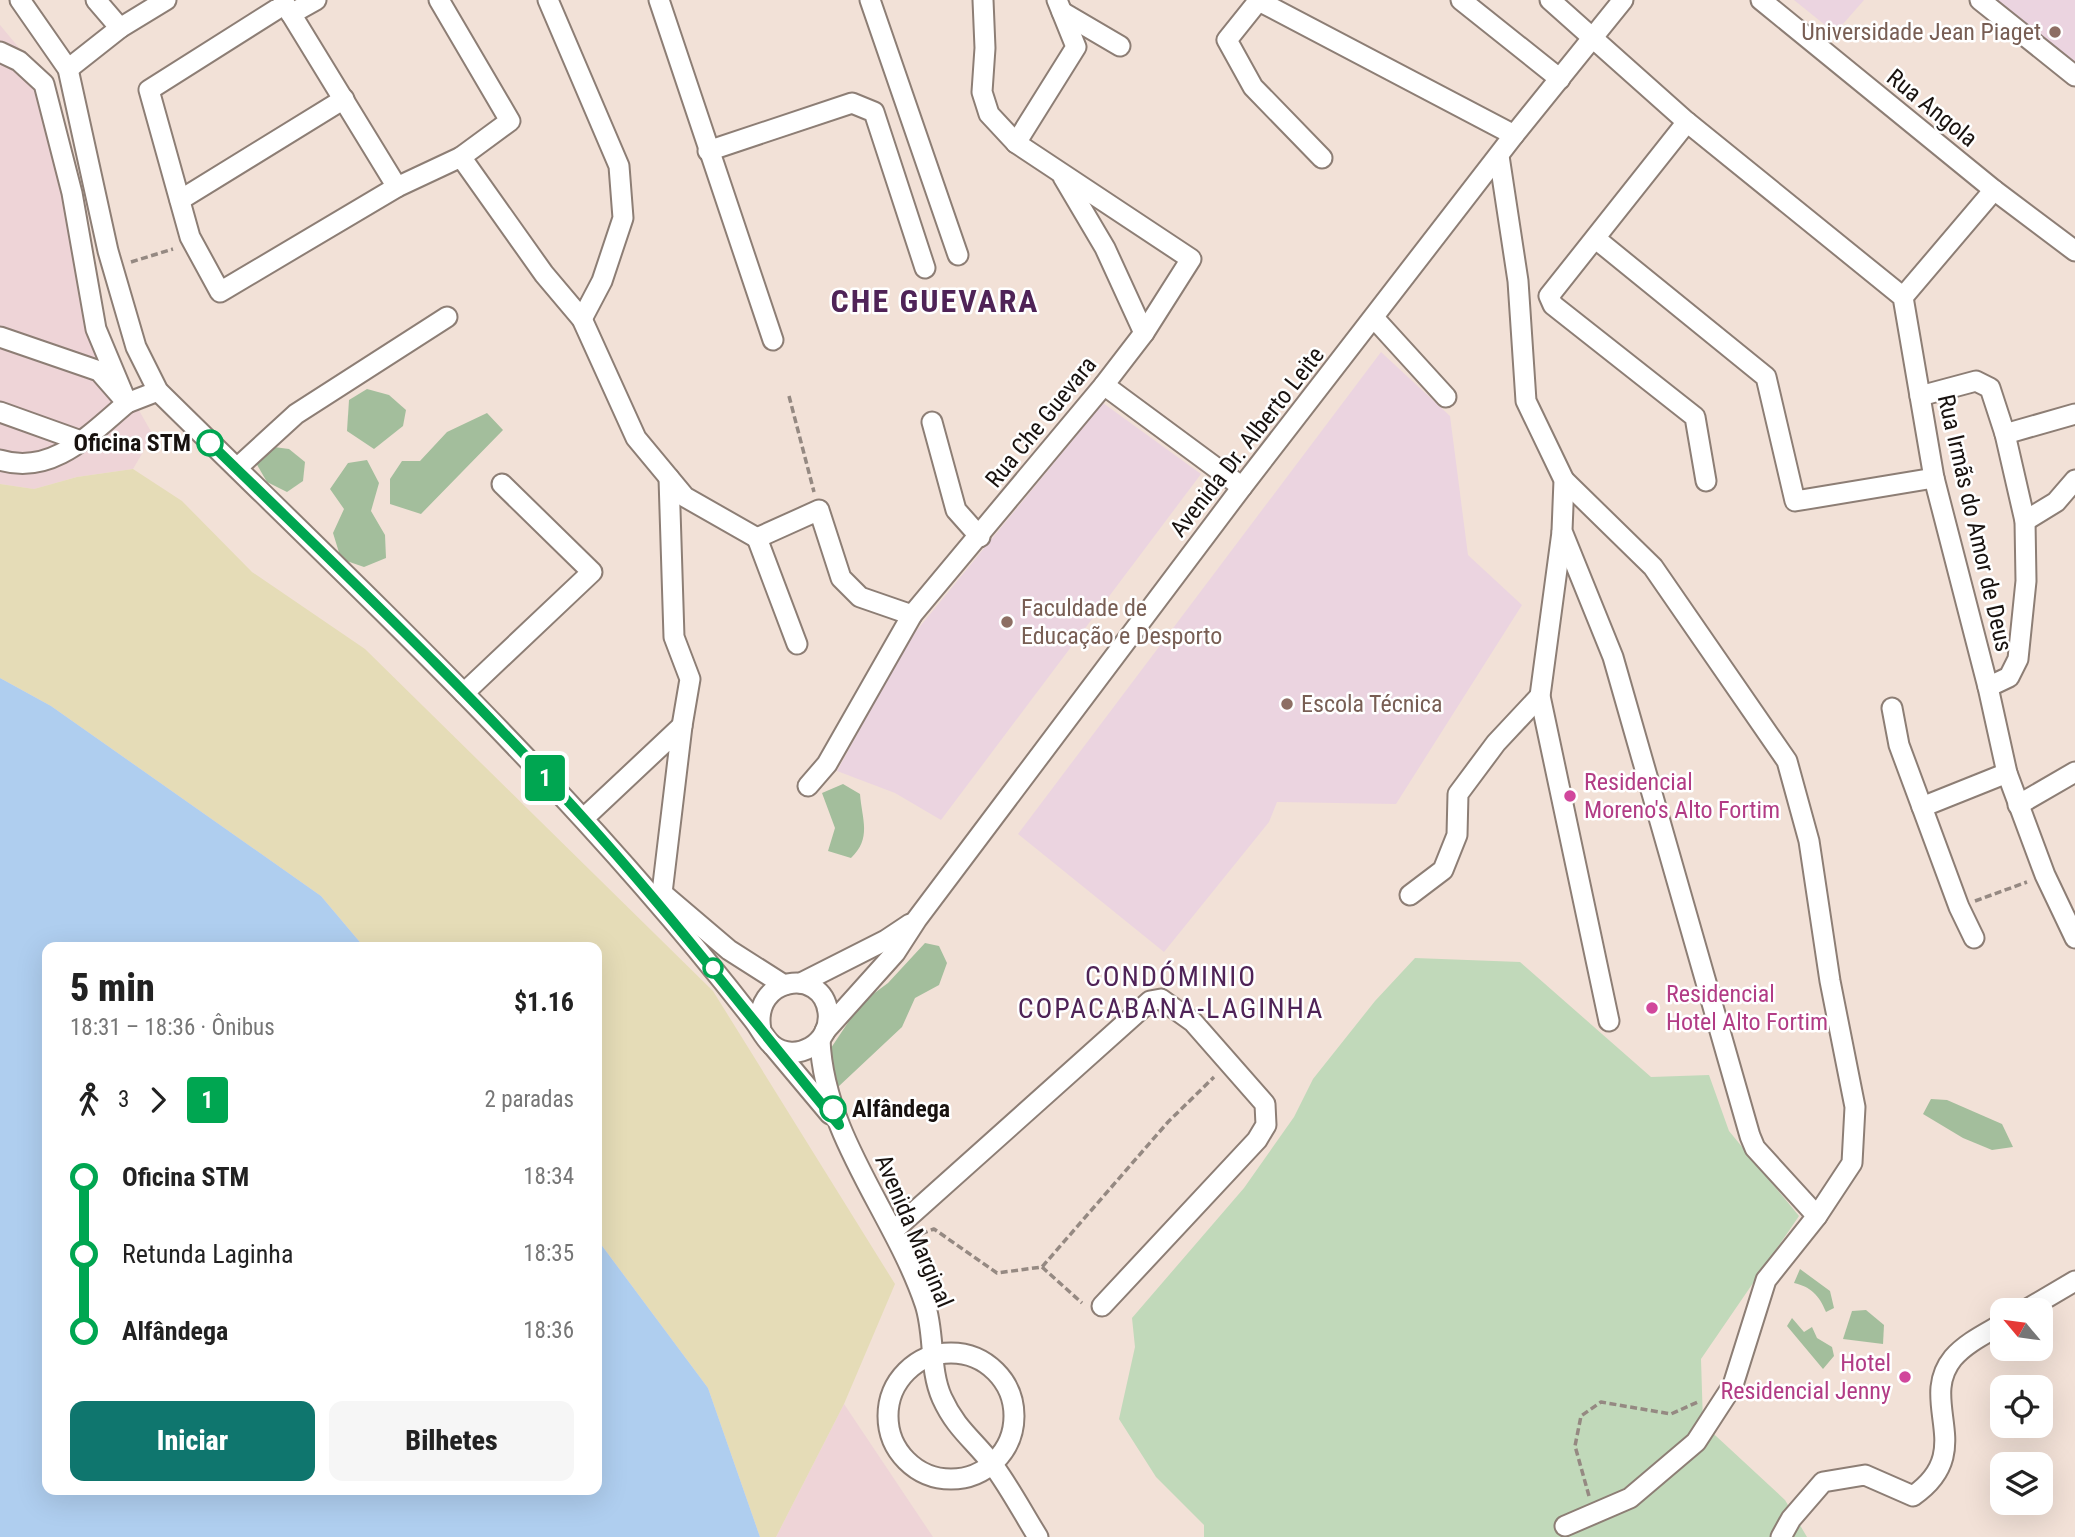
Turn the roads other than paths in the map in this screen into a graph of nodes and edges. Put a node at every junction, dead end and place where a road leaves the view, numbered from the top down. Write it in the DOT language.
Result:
graph roads {
  1 [pos="20,0"];
  2 [pos="96,0"];
  3 [pos="166,0"];
  4 [pos="316,0"];
  5 [pos="439,0"];
  6 [pos="548,0"];
  7 [pos="870,0"];
  8 [pos="983,0"];
  9 [pos="1258,0"];
  10 [pos="1461,0"];
  11 [pos="1549,0"];
  12 [pos="1623,0"];
  13 [pos="1761,0"];
  14 [pos="1980,0"];
  15 [pos="665,2"];
  16 [pos="287,6"];
  17 [pos="1059,6"];
  18 [pos="120,28"];
  19 [pos="1594,38"];
  20 [pos="1119,46"];
  21 [pos="0,52"];
  22 [pos="68,69"];
  23 [pos="2075,76"];
  24 [pos="1560,79"];
  25 [pos="344,99"];
  26 [pos="1687,122"];
  27 [pos="1514,135"];
  28 [pos="704,141"];
  29 [pos="1016,143"];
  30 [pos="461,156"];
  31 [pos="1499,156"];
  32 [pos="1322,158"];
  33 [pos="1061,173"];
  34 [pos="397,187"];
  35 [pos="1994,190"];
  36 [pos="180,200"];
  37 [pos="1596,239"];
  38 [pos="2075,251"];
  39 [pos="958,255"];
  40 [pos="925,268"];
  41 [pos="1903,297"];
  42 [pos="447,317"];
  43 [pos="1374,318"];
  44 [pos="582,319"];
  45 [pos="1144,333"];
  46 [pos="0,337"];
  47 [pos="773,340"];
  48 [pos="1104,385"];
  49 [pos="158,391"];
  50 [pos="1920,396"];
  51 [pos="1446,397"];
  52 [pos="127,403"];
  53 [pos="0,412"];
  54 [pos="2075,414"];
  55 [pos="932,422"];
  56 [pos="2005,434"];
  57 [pos="81,441"];
  58 [pos="0,460"];
  59 [pos="237,468"];
  60 [pos="669,478"];
  61 [pos="1934,478"];
  62 [pos="1564,480"];
  63 [pos="2075,480"];
  64 [pos="1706,481"];
  65 [pos="502,484"];
  66 [pos="1242,487"];
  67 [pos="2025,521"];
  68 [pos="1562,531"];
  69 [pos="979,537"];
  70 [pos="757,538"];
  71 [pos="912,615"];
  72 [pos="797,644"];
  73 [pos="1988,687"];
  74 [pos="464,693"];
  75 [pos="1541,696"];
  76 [pos="1892,708"];
  77 [pos="682,726"];
  78 [pos="2075,772"];
  79 [pos="2007,773"];
  80 [pos="808,786"];
  81 [pos="2018,805"];
  82 [pos="1923,807"];
  83 [pos="584,818"];
  84 [pos="642,883"];
  85 [pos="662,893"];
  86 [pos="1410,895"];
  87 [pos="916,919"];
  88 [pos="1974,938"];
  89 [pos="2075,938"];
  90 [pos="792,984"];
  91 [pos="1609,1021"];
  92 [pos="823,1036"];
  93 [pos="767,1037"];
  94 [pos="839,1125"];
  95 [pos="1817,1216"];
  96 [pos="893,1231"];
  97 [pos="2075,1281"];
  98 [pos="2046,1298"];
  99 [pos="1102,1306"];
  100 [pos="1990,1331"];
  101 [pos="933,1356"];
  102 [pos="992,1464"];
  103 [pos="1565,1526"];
  104 [pos="1038,1537"];
  105 [pos="1781,1537"];
  1 -- 22 [label="street"];
  2 -- 18 [label="street"];
  3 -- 18 [label="street"];
  4 -- 16 [label="street"];
  5 -- 30 [label="street"];
  6 -- 44 [label="street"];
  7 -- 39 [label="street"];
  8 -- 29 [label="street, Rua Che Guevara"];
  9 -- 27 [label="street"];
  9 -- 32 [label="street"];
  10 -- 24 [label="street"];
  11 -- 19 [label="street"];
  12 -- 19 [label="street, Avenida Dr. Alberto Leite"];
  13 -- 35 [label="street, Rua Angola"];
  14 -- 23 [label="street"];
  15 -- 28 [label="street"];
  16 -- 25 [label="street"];
  16 -- 36 [label="street"];
  17 -- 20 [label="street"];
  17 -- 29 [label="street"];
  18 -- 22 [label="street"];
  19 -- 24 [label="street, Avenida Dr. Alberto Leite"];
  19 -- 26 [label="street"];
  21 -- 52 [label="street"];
  22 -- 49 [label="street, Avenida Marginal"];
  24 -- 27 [label="street, Avenida Dr. Alberto Leite"];
  25 -- 34 [label="street"];
  25 -- 36 [label="street"];
  26 -- 37 [label="street"];
  26 -- 41 [label="street"];
  27 -- 31 [label="street, Avenida Dr. Alberto Leite"];
  28 -- 40 [label="street"];
  28 -- 47 [label="street"];
  29 -- 33 [label="street, Rua Che Guevara"];
  30 -- 34 [label="street"];
  30 -- 44 [label="street"];
  31 -- 43 [label="street, Avenida Dr. Alberto Leite"];
  31 -- 62 [label="street"];
  33 -- 45 [label="street"];
  33 -- 45 [label="street, Rua Che Guevara"];
  34 -- 36 [label="street"];
  35 -- 38 [label="street, Rua Angola"];
  35 -- 41 [label="street"];
  37 -- 61 [label="street"];
  37 -- 64 [label="street"];
  41 -- 50 [label="street, Rua Irmãs do Amor de Deus"];
  42 -- 59 [label="street"];
  43 -- 51 [label="street"];
  43 -- 66 [label="street, Avenida Dr. Alberto Leite"];
  44 -- 60 [label="street"];
  45 -- 48 [label="street, Rua Che Guevara"];
  46 -- 52 [label="street"];
  48 -- 66 [label="street"];
  48 -- 69 [label="street, Rua Che Guevara"];
  49 -- 52 [label="street"];
  49 -- 59 [label="street, Avenida Marginal"];
  50 -- 56 [label="street"];
  50 -- 61 [label="street, Rua Irmãs do Amor de Deus"];
  52 -- 57 [label="street"];
  53 -- 57 [label="street"];
  54 -- 56 [label="street"];
  55 -- 69 [label="street"];
  56 -- 67 [label="street"];
  57 -- 58 [label="street"];
  59 -- 74 [label="street, Avenida Marginal"];
  60 -- 70 [label="street"];
  60 -- 77 [label="street"];
  61 -- 73 [label="street, Rua Irmãs do Amor de Deus"];
  62 -- 68 [label="street"];
  62 -- 95 [label="street"];
  63 -- 67 [label="street"];
  65 -- 74 [label="street"];
  66 -- 87 [label="street, Avenida Dr. Alberto Leite"];
  67 -- 73 [label="street"];
  68 -- 75 [label="street"];
  68 -- 95 [label="street"];
  69 -- 71 [label="street, Rua Che Guevara"];
  70 -- 71 [label="street"];
  70 -- 72 [label="street"];
  71 -- 80 [label="street, Rua Che Guevara"];
  73 -- 79 [label="street, Rua Irmãs do Amor de Deus"];
  74 -- 83 [label="street, Avenida Marginal"];
  75 -- 86 [label="street"];
  75 -- 91 [label="street"];
  76 -- 82 [label="street"];
  77 -- 83 [label="street"];
  77 -- 85 [label="street"];
  78 -- 81 [label="street"];
  79 -- 81 [label="street, Rua Irmãs do Amor de Deus"];
  79 -- 82 [label="street"];
  81 -- 89 [label="street, Rua Irmãs do Amor de Deus"];
  82 -- 88 [label="street"];
  83 -- 84 [label="street, Avenida Marginal"];
  84 -- 85 [label="street"];
  84 -- 93 [label="street, Avenida Marginal"];
  85 -- 90 [label="street"];
  87 -- 90 [label="street, Avenida Dr. Alberto Leite"];
  87 -- 92 [label="street, Avenida Dr. Alberto Leite"];
  90 -- 92 [label="street"];
  90 -- 93 [label="street"];
  92 -- 93 [label="street"];
  92 -- 94 [label="street, Avenida Marginal"];
  93 -- 94 [label="street, Avenida Marginal"];
  94 -- 96 [label="street, Avenida Marginal"];
  95 -- 103 [label="street"];
  96 -- 99 [label="street"];
  96 -- 101 [label="street, Avenida Marginal"];
  97 -- 98 [label="street"];
  100 -- 105 [label="street"];
  101 -- 102 [label="street, Avenida Marginal"];
  101 -- 102 [label="street"];
  101 -- 102 [label="street"];
  102 -- 104 [label="street, Avenida Marginal"];
}
